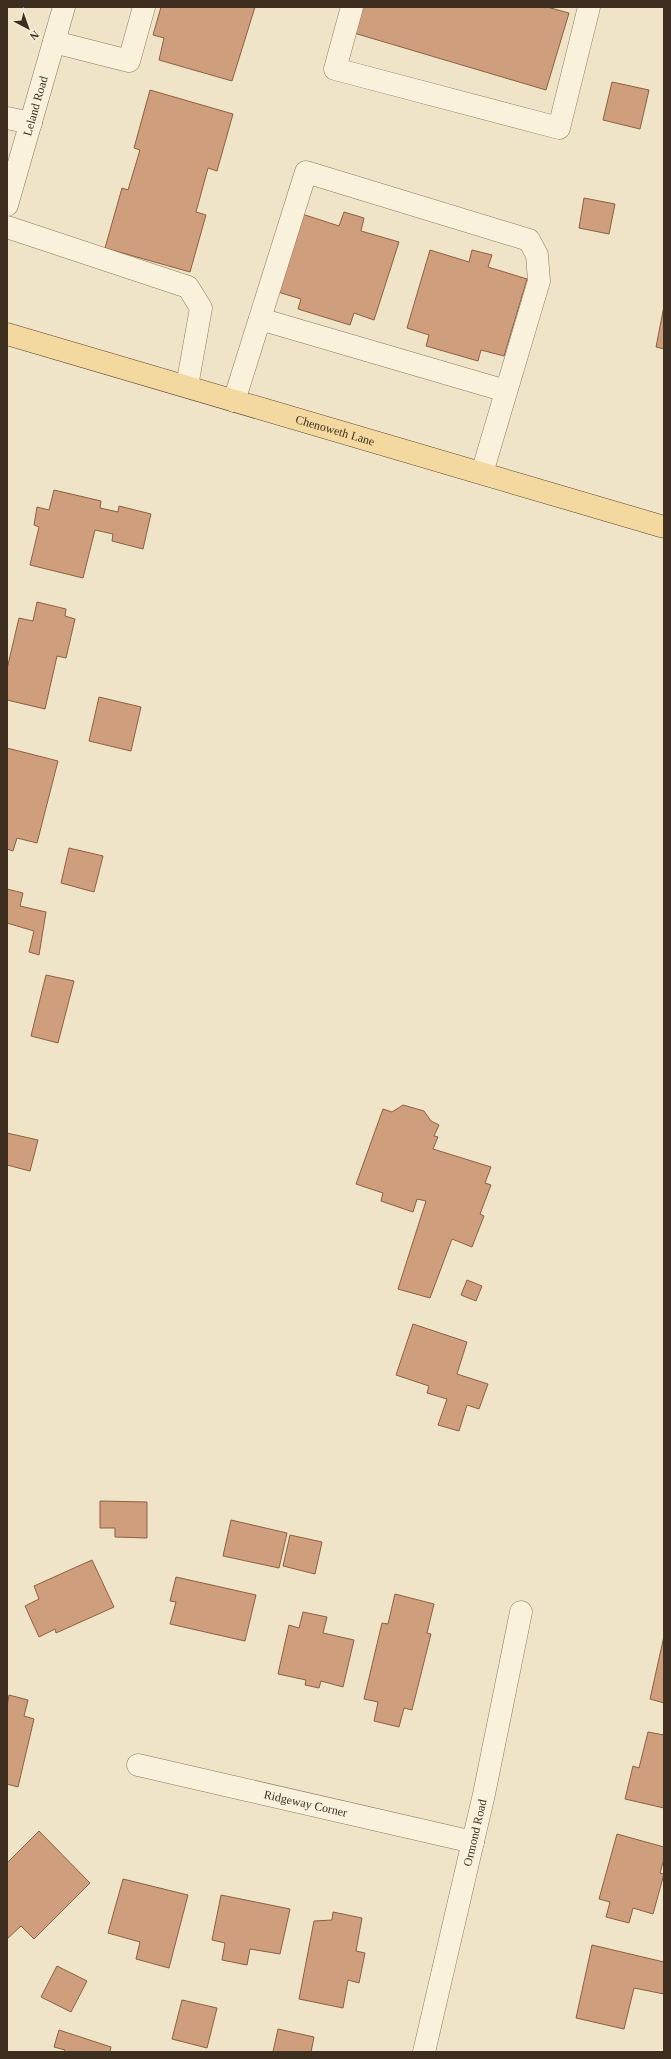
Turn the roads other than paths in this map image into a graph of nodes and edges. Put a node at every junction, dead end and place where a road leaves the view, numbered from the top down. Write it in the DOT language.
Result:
graph roads {
  1 [pos="64,7"];
  2 [pos="144,7"];
  3 [pos="352,7"];
  4 [pos="589,7"];
  5 [pos="54,42"];
  6 [pos="7,118"];
  7 [pos="31,123"];
  8 [pos="7,205"];
  9 [pos="7,227"];
  10 [pos="260,319"];
  11 [pos="7,334"];
  12 [pos="187,386"];
  13 [pos="506,391"];
  14 [pos="234,401"];
  15 [pos="482,473"];
  16 [pos="664,527"];
  17 [pos="521,1612"];
  18 [pos="138,1765"];
  19 [pos="473,1842"];
  20 [pos="424,2052"];
  1 -- 5 [label="street, Leland Road"];
  2 -- 5 [label="street"];
  3 -- 4 [label="street"];
  5 -- 7 [label="street, Leland Road"];
  6 -- 7 [label="street"];
  7 -- 8 [label="street, Leland Road"];
  9 -- 12 [label="street"];
  10 -- 13 [label="street"];
  10 -- 13 [label="street"];
  10 -- 14 [label="street"];
  11 -- 12 [label="main road, Chenoweth Lane"];
  12 -- 14 [label="main road, Chenoweth Lane"];
  13 -- 15 [label="street"];
  14 -- 15 [label="main road, Chenoweth Lane"];
  15 -- 16 [label="main road, Chenoweth Lane"];
  17 -- 19 [label="street, Ormond Road"];
  18 -- 19 [label="street, Ridgeway Corner"];
  19 -- 20 [label="street, Ormond Road"];
}
